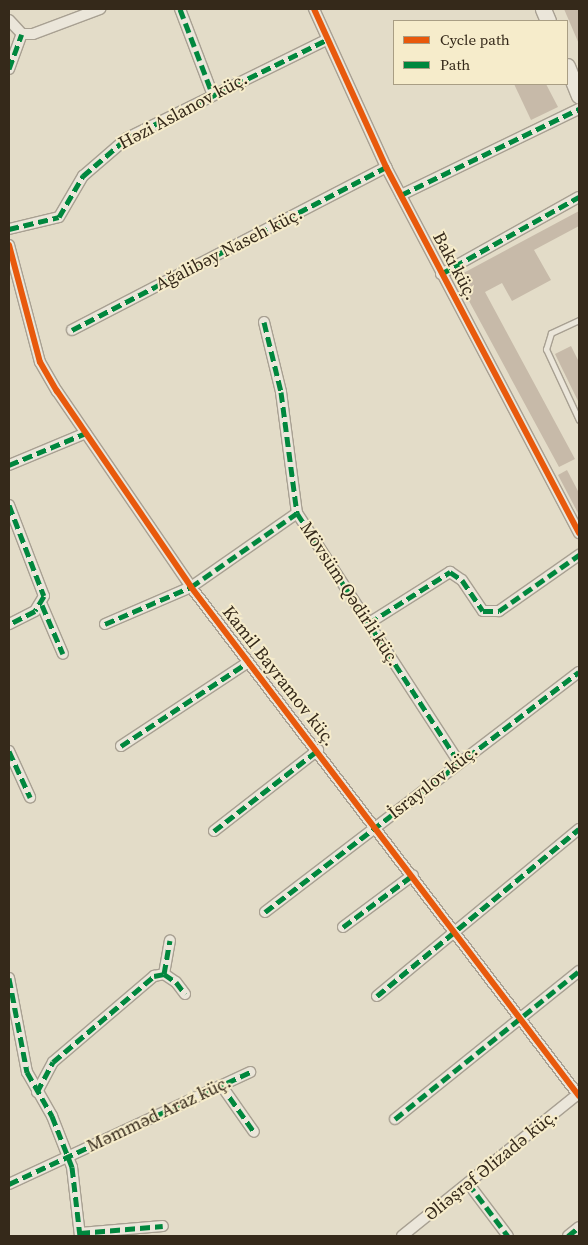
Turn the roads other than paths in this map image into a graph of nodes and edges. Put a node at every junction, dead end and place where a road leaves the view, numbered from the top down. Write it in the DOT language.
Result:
graph roads {
  1 [pos="100,9"];
  2 [pos="180,9"];
  3 [pos="314,9"];
  4 [pos="9,20"];
  5 [pos="22,34"];
  6 [pos="326,40"];
  7 [pos="568,68"];
  8 [pos="9,69"];
  9 [pos="212,93"];
  10 [pos="579,96"];
  11 [pos="579,109"];
  12 [pos="386,167"];
  13 [pos="401,195"];
  14 [pos="579,197"];
  15 [pos="9,230"];
  16 [pos="9,245"];
  17 [pos="441,274"];
  18 [pos="579,320"];
  19 [pos="264,322"];
  20 [pos="72,330"];
  21 [pos="579,420"];
  22 [pos="86,433"];
  23 [pos="9,465"];
  24 [pos="9,505"];
  25 [pos="297,513"];
  26 [pos="579,533"];
  27 [pos="579,555"];
  28 [pos="191,587"];
  29 [pos="42,605"];
  30 [pos="369,623"];
  31 [pos="9,624"];
  32 [pos="105,624"];
  33 [pos="63,654"];
  34 [pos="247,663"];
  35 [pos="579,672"];
  36 [pos="121,746"];
  37 [pos="9,750"];
  38 [pos="318,750"];
  39 [pos="458,761"];
  40 [pos="30,796"];
  41 [pos="376,826"];
  42 [pos="579,829"];
  43 [pos="214,832"];
  44 [pos="413,875"];
  45 [pos="265,912"];
  46 [pos="343,927"];
  47 [pos="456,930"];
  48 [pos="170,941"];
  49 [pos="579,971"];
  50 [pos="164,974"];
  51 [pos="9,978"];
  52 [pos="184,994"];
  53 [pos="377,996"];
  54 [pos="521,1018"];
  55 [pos="13,1036"];
  56 [pos="250,1072"];
  57 [pos="221,1086"];
  58 [pos="37,1092"];
  59 [pos="579,1094"];
  60 [pos="394,1119"];
  61 [pos="254,1132"];
  62 [pos="68,1155"];
  63 [pos="468,1183"];
  64 [pos="9,1184"];
  65 [pos="163,1226"];
  66 [pos="579,1227"];
  67 [pos="80,1235"];
  68 [pos="402,1236"];
  69 [pos="508,1236"];
  70 [pos="568,1236"];
  1 -- 5 [label="street"];
  2 -- 9 [label="street"];
  3 -- 6 [label="street, Bakı küç."];
  4 -- 5 [label="street"];
  5 -- 8 [label="street"];
  6 -- 9 [label="street, Həzi Aslanov küç."];
  6 -- 12 [label="street, Bakı küç."];
  7 -- 10 [label="street"];
  9 -- 15 [label="street, Həzi Aslanov küç."];
  11 -- 13 [label="street"];
  12 -- 13 [label="street, Bakı küç."];
  12 -- 20 [label="street, Ağalibəy Naseh küç."];
  13 -- 17 [label="street, Bakı küç."];
  14 -- 17 [label="street"];
  16 -- 22 [label="street, Kamil Bayramov küç."];
  17 -- 26 [label="street, Bakı küç."];
  18 -- 21 [label="lane"];
  19 -- 25 [label="street, Mövsüm Qədirli küç."];
  22 -- 23 [label="street"];
  22 -- 28 [label="street, Kamil Bayramov küç."];
  24 -- 29 [label="street"];
  25 -- 28 [label="street"];
  25 -- 30 [label="street, Mövsüm Qədirli küç."];
  27 -- 30 [label="street"];
  28 -- 32 [label="street"];
  28 -- 34 [label="street, Kamil Bayramov küç."];
  29 -- 31 [label="street"];
  29 -- 33 [label="street"];
  30 -- 39 [label="street, Mövsüm Qədirli küç."];
  34 -- 36 [label="street"];
  34 -- 38 [label="street, Kamil Bayramov küç."];
  35 -- 39 [label="street, İsrayılov küç."];
  37 -- 40 [label="street"];
  38 -- 41 [label="street, Kamil Bayramov küç."];
  38 -- 43 [label="street"];
  39 -- 41 [label="street, İsrayılov küç."];
  41 -- 44 [label="street, Kamil Bayramov küç."];
  41 -- 45 [label="street, İsrayılov küç."];
  42 -- 47 [label="street"];
  44 -- 46 [label="street"];
  44 -- 47 [label="street, Kamil Bayramov küç."];
  47 -- 53 [label="street"];
  47 -- 54 [label="street, Kamil Bayramov küç."];
  48 -- 50 [label="street"];
  49 -- 54 [label="street"];
  50 -- 52 [label="street"];
  50 -- 58 [label="street"];
  51 -- 55 [label="street, Məmməd Araz küç."];
  54 -- 59 [label="street, Kamil Bayramov küç."];
  54 -- 60 [label="street"];
  55 -- 58 [label="street, Məmməd Araz küç."];
  56 -- 57 [label="street, Məmməd Araz küç."];
  57 -- 61 [label="street"];
  57 -- 62 [label="street, Məmməd Araz küç."];
  58 -- 62 [label="street, Məmməd Araz küç."];
  59 -- 63 [label="street, Əliəşrəf Əlizadə küç."];
  62 -- 64 [label="street, Məmməd Araz küç."];
  62 -- 67 [label="street, Məmməd Araz küç."];
  63 -- 68 [label="street, Əliəşrəf Əlizadə küç."];
  63 -- 69 [label="street"];
  65 -- 67 [label="street"];
  66 -- 70 [label="street"];
}
